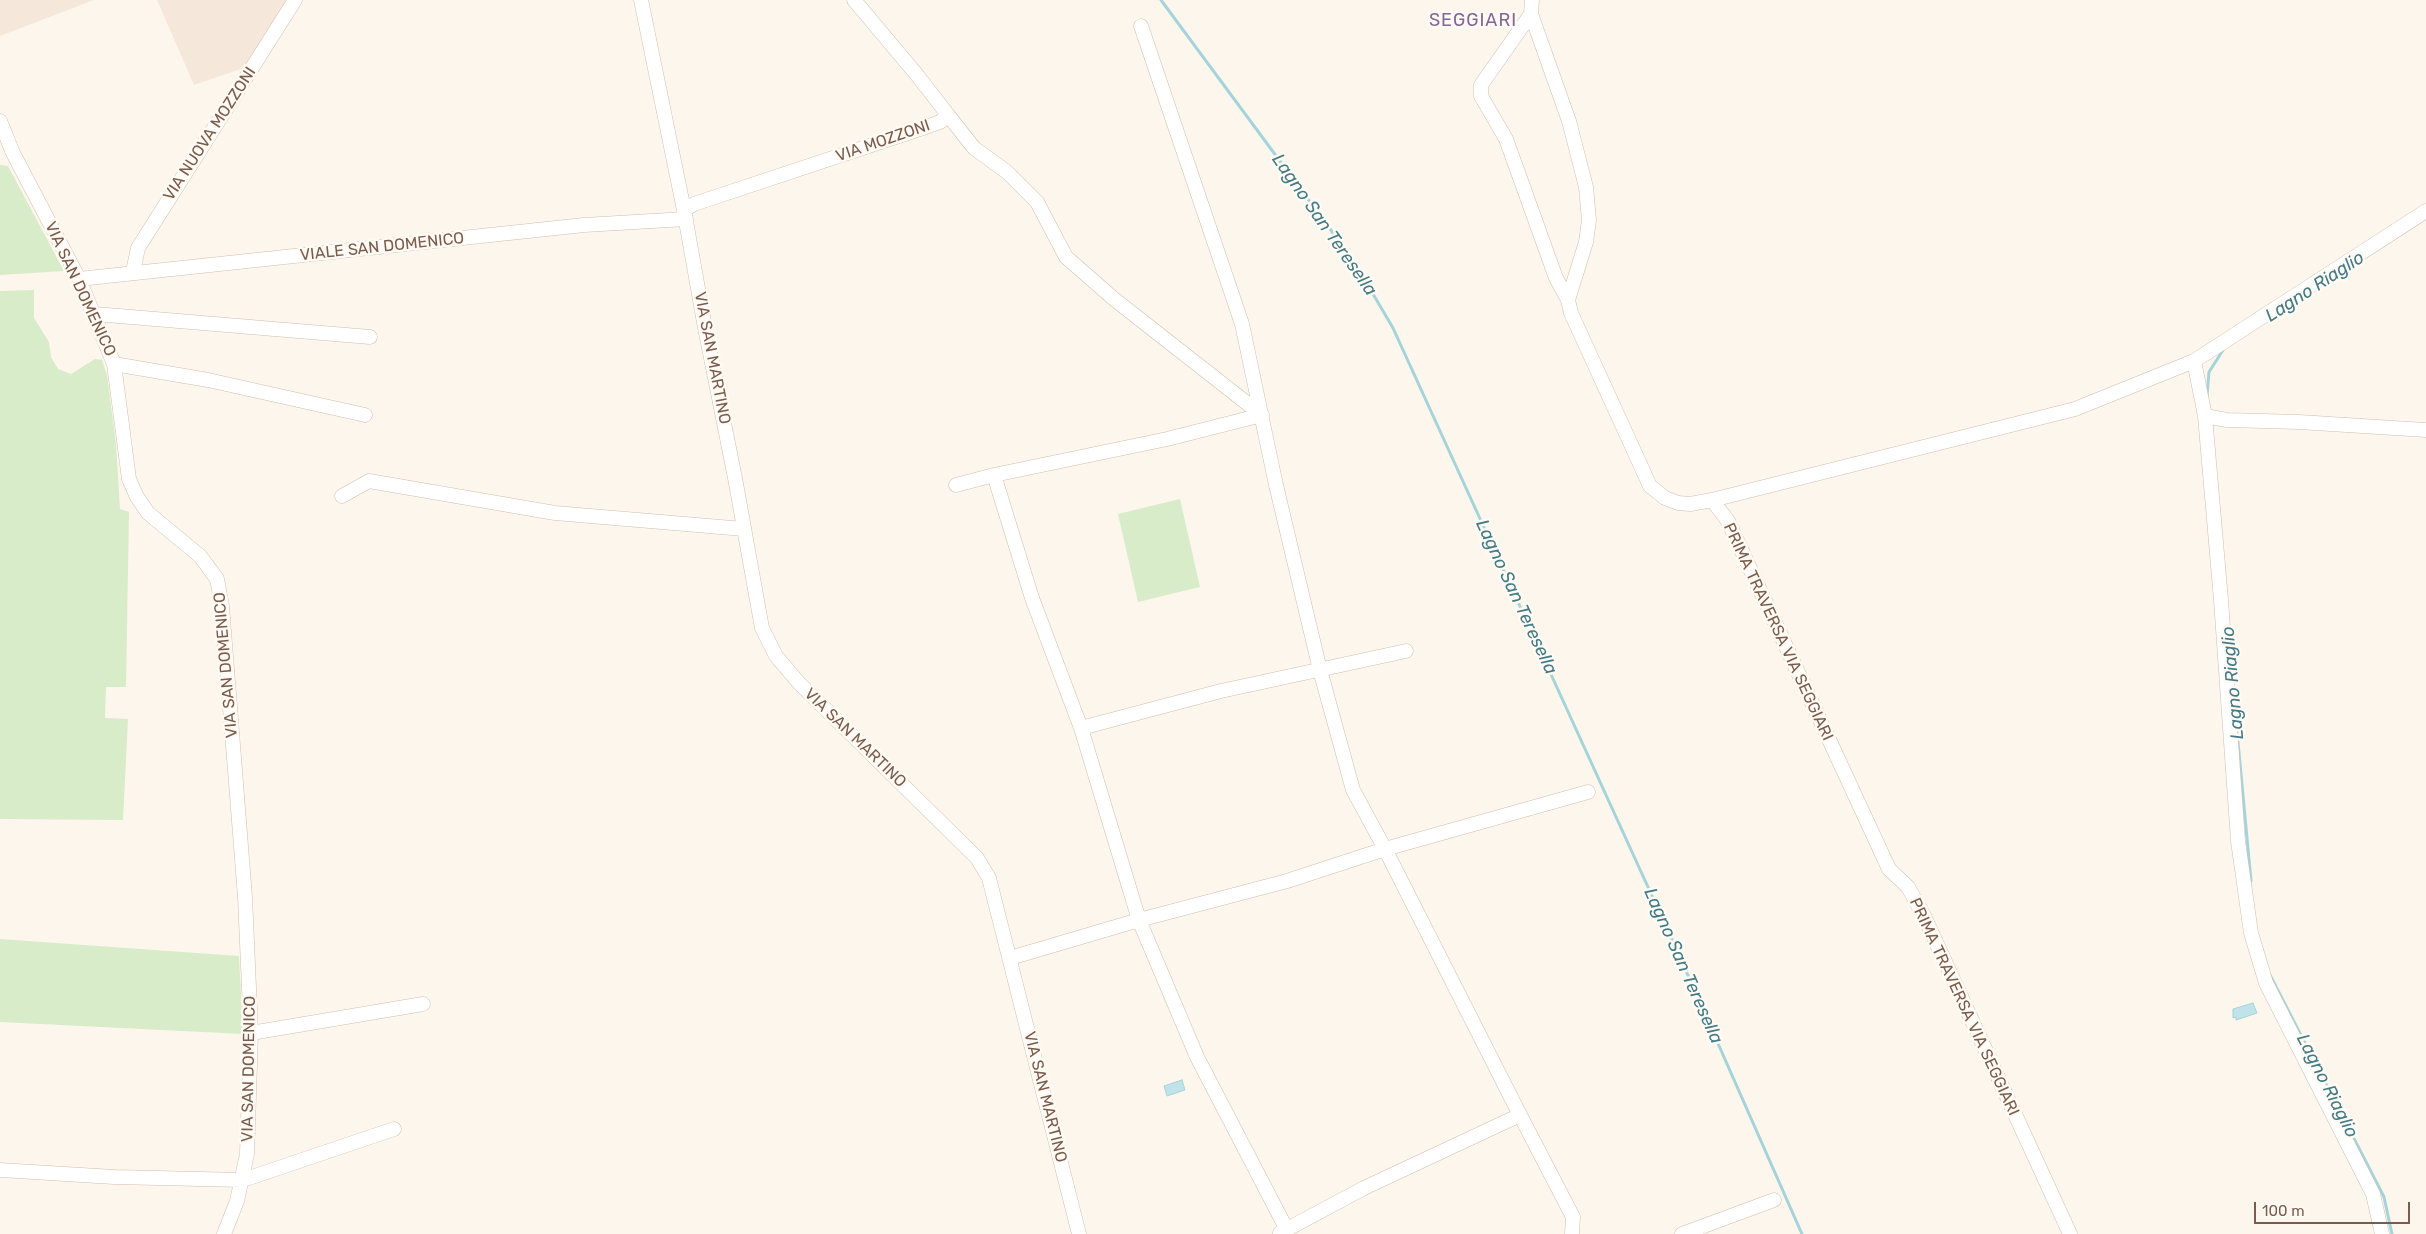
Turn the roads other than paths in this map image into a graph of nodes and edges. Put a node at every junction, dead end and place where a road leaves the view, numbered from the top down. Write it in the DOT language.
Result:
graph roads {
  1 [pos="295,0"];
  2 [pos="641,0"];
  3 [pos="854,0"];
  4 [pos="1532,7"];
  5 [pos="1141,26"];
  6 [pos="948,115"];
  7 [pos="0,121"];
  8 [pos="7,152"];
  9 [pos="2426,210"];
  10 [pos="685,215"];
  11 [pos="133,272"];
  12 [pos="79,279"];
  13 [pos="1568,300"];
  14 [pos="95,314"];
  15 [pos="370,337"];
  16 [pos="2194,361"];
  17 [pos="114,364"];
  18 [pos="365,415"];
  19 [pos="1262,415"];
  20 [pos="2204,416"];
  21 [pos="2426,430"];
  22 [pos="994,475"];
  23 [pos="956,485"];
  24 [pos="342,496"];
  25 [pos="1712,500"];
  26 [pos="744,530"];
  27 [pos="1406,651"];
  28 [pos="1320,670"];
  29 [pos="1081,728"];
  30 [pos="1588,792"];
  31 [pos="1385,849"];
  32 [pos="1139,920"];
  33 [pos="1010,958"];
  34 [pos="423,1004"];
  35 [pos="251,1033"];
  36 [pos="1520,1115"];
  37 [pos="394,1129"];
  38 [pos="0,1170"];
  39 [pos="243,1180"];
  40 [pos="1774,1200"];
  41 [pos="1283,1232"];
  42 [pos="224,1234"];
  43 [pos="1079,1234"];
  44 [pos="1572,1234"];
  45 [pos="1682,1234"];
  46 [pos="2070,1234"];
  47 [pos="2382,1234"];
  1 -- 11 [label="street, VIA NUOVA MOZZONI"];
  2 -- 10 [label="street, VIA SAN MARTINO"];
  3 -- 6 [label="street, VIA MOZZONI"];
  4 -- 13 [label="street"];
  4 -- 13 [label="street"];
  5 -- 19 [label="street"];
  6 -- 10 [label="street, VIA MOZZONI"];
  6 -- 19 [label="street"];
  7 -- 8 [label="street, VIA SAN DOMENICO"];
  8 -- 12 [label="street, VIA SAN DOMENICO"];
  9 -- 16 [label="street"];
  10 -- 11 [label="street, VIALE SAN DOMENICO"];
  10 -- 26 [label="street, VIA SAN MARTINO"];
  11 -- 12 [label="street, VIALE SAN DOMENICO"];
  12 -- 14 [label="street, VIA SAN DOMENICO"];
  13 -- 25 [label="street"];
  14 -- 15 [label="street"];
  14 -- 17 [label="street, VIA SAN DOMENICO"];
  16 -- 20 [label="street"];
  16 -- 25 [label="street"];
  17 -- 18 [label="street"];
  17 -- 35 [label="street, VIA SAN DOMENICO"];
  19 -- 22 [label="street"];
  19 -- 28 [label="street"];
  20 -- 21 [label="street"];
  20 -- 47 [label="street"];
  22 -- 23 [label="street"];
  22 -- 29 [label="street"];
  24 -- 26 [label="street"];
  25 -- 46 [label="street, PRIMA TRAVERSA VIA SEGGIARI"];
  26 -- 33 [label="street, VIA SAN MARTINO"];
  27 -- 28 [label="street"];
  28 -- 29 [label="street"];
  28 -- 31 [label="street"];
  29 -- 32 [label="street"];
  30 -- 31 [label="street"];
  31 -- 32 [label="street"];
  31 -- 36 [label="street"];
  32 -- 33 [label="street"];
  32 -- 41 [label="street"];
  33 -- 43 [label="street, VIA SAN MARTINO"];
  34 -- 35 [label="street"];
  35 -- 39 [label="street, VIA SAN DOMENICO"];
  36 -- 41 [label="street"];
  36 -- 44 [label="street"];
  37 -- 39 [label="street"];
  38 -- 39 [label="street"];
  39 -- 42 [label="street, VIA SAN DOMENICO"];
  40 -- 45 [label="street"];
}
